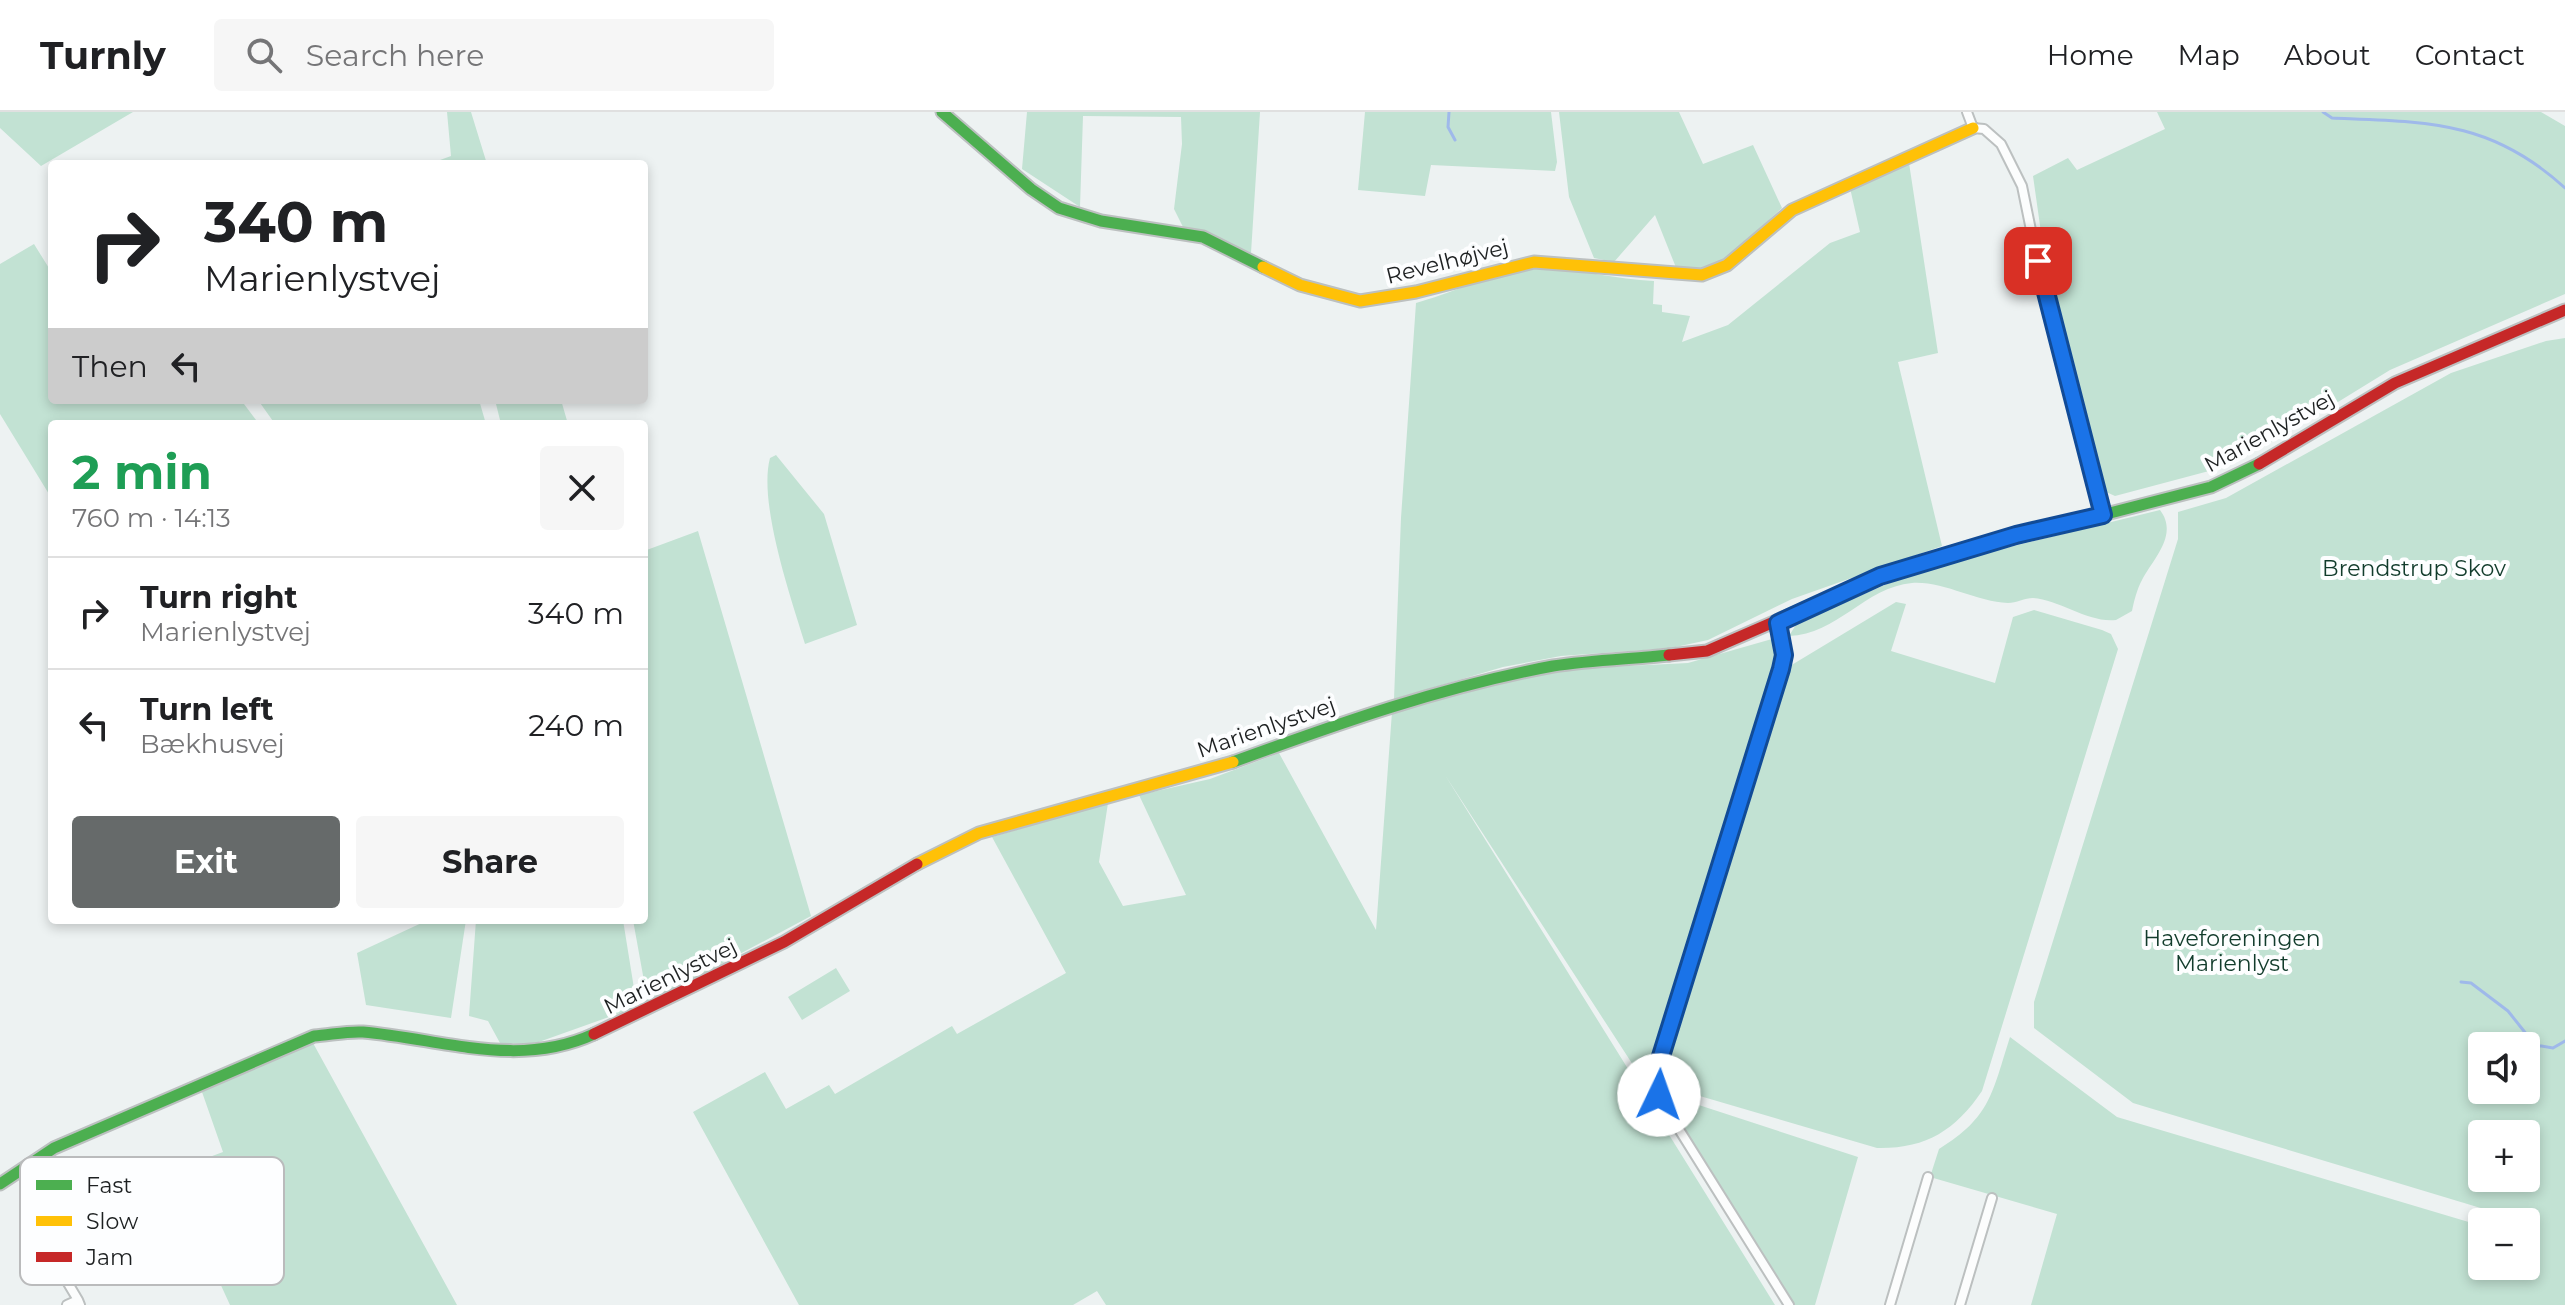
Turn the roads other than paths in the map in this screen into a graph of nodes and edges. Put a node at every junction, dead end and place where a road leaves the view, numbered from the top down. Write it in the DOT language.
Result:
graph roads {
  1 [pos="942,112"];
  2 [pos="1967,112"];
  3 [pos="1973,128"];
  4 [pos="2565,310"];
  5 [pos="2103,515"];
  6 [pos="1778,623"];
  7 [pos="40,1157"];
  8 [pos="20,1171"];
  9 [pos="1928,1177"];
  10 [pos="0,1184"];
  11 [pos="1992,1198"];
  12 [pos="79,1302"];
  13 [pos="67,1305"];
  14 [pos="1789,1305"];
  15 [pos="1890,1305"];
  16 [pos="1960,1305"];
  1 -- 3 [label="street, Revelhøjvej"];
  2 -- 3 [label="street"];
  3 -- 5 [label="street"];
  4 -- 5 [label="street, Marienlystvej"];
  5 -- 6 [label="street, Marienlystvej"];
  6 -- 7 [label="street, Marienlystvej"];
  6 -- 14 [label="street"];
  8 -- 10 [label="street, Marienlystvej"];
  9 -- 15 [label="street"];
  11 -- 16 [label="street"];
  12 -- 13 [label="street"];
}
